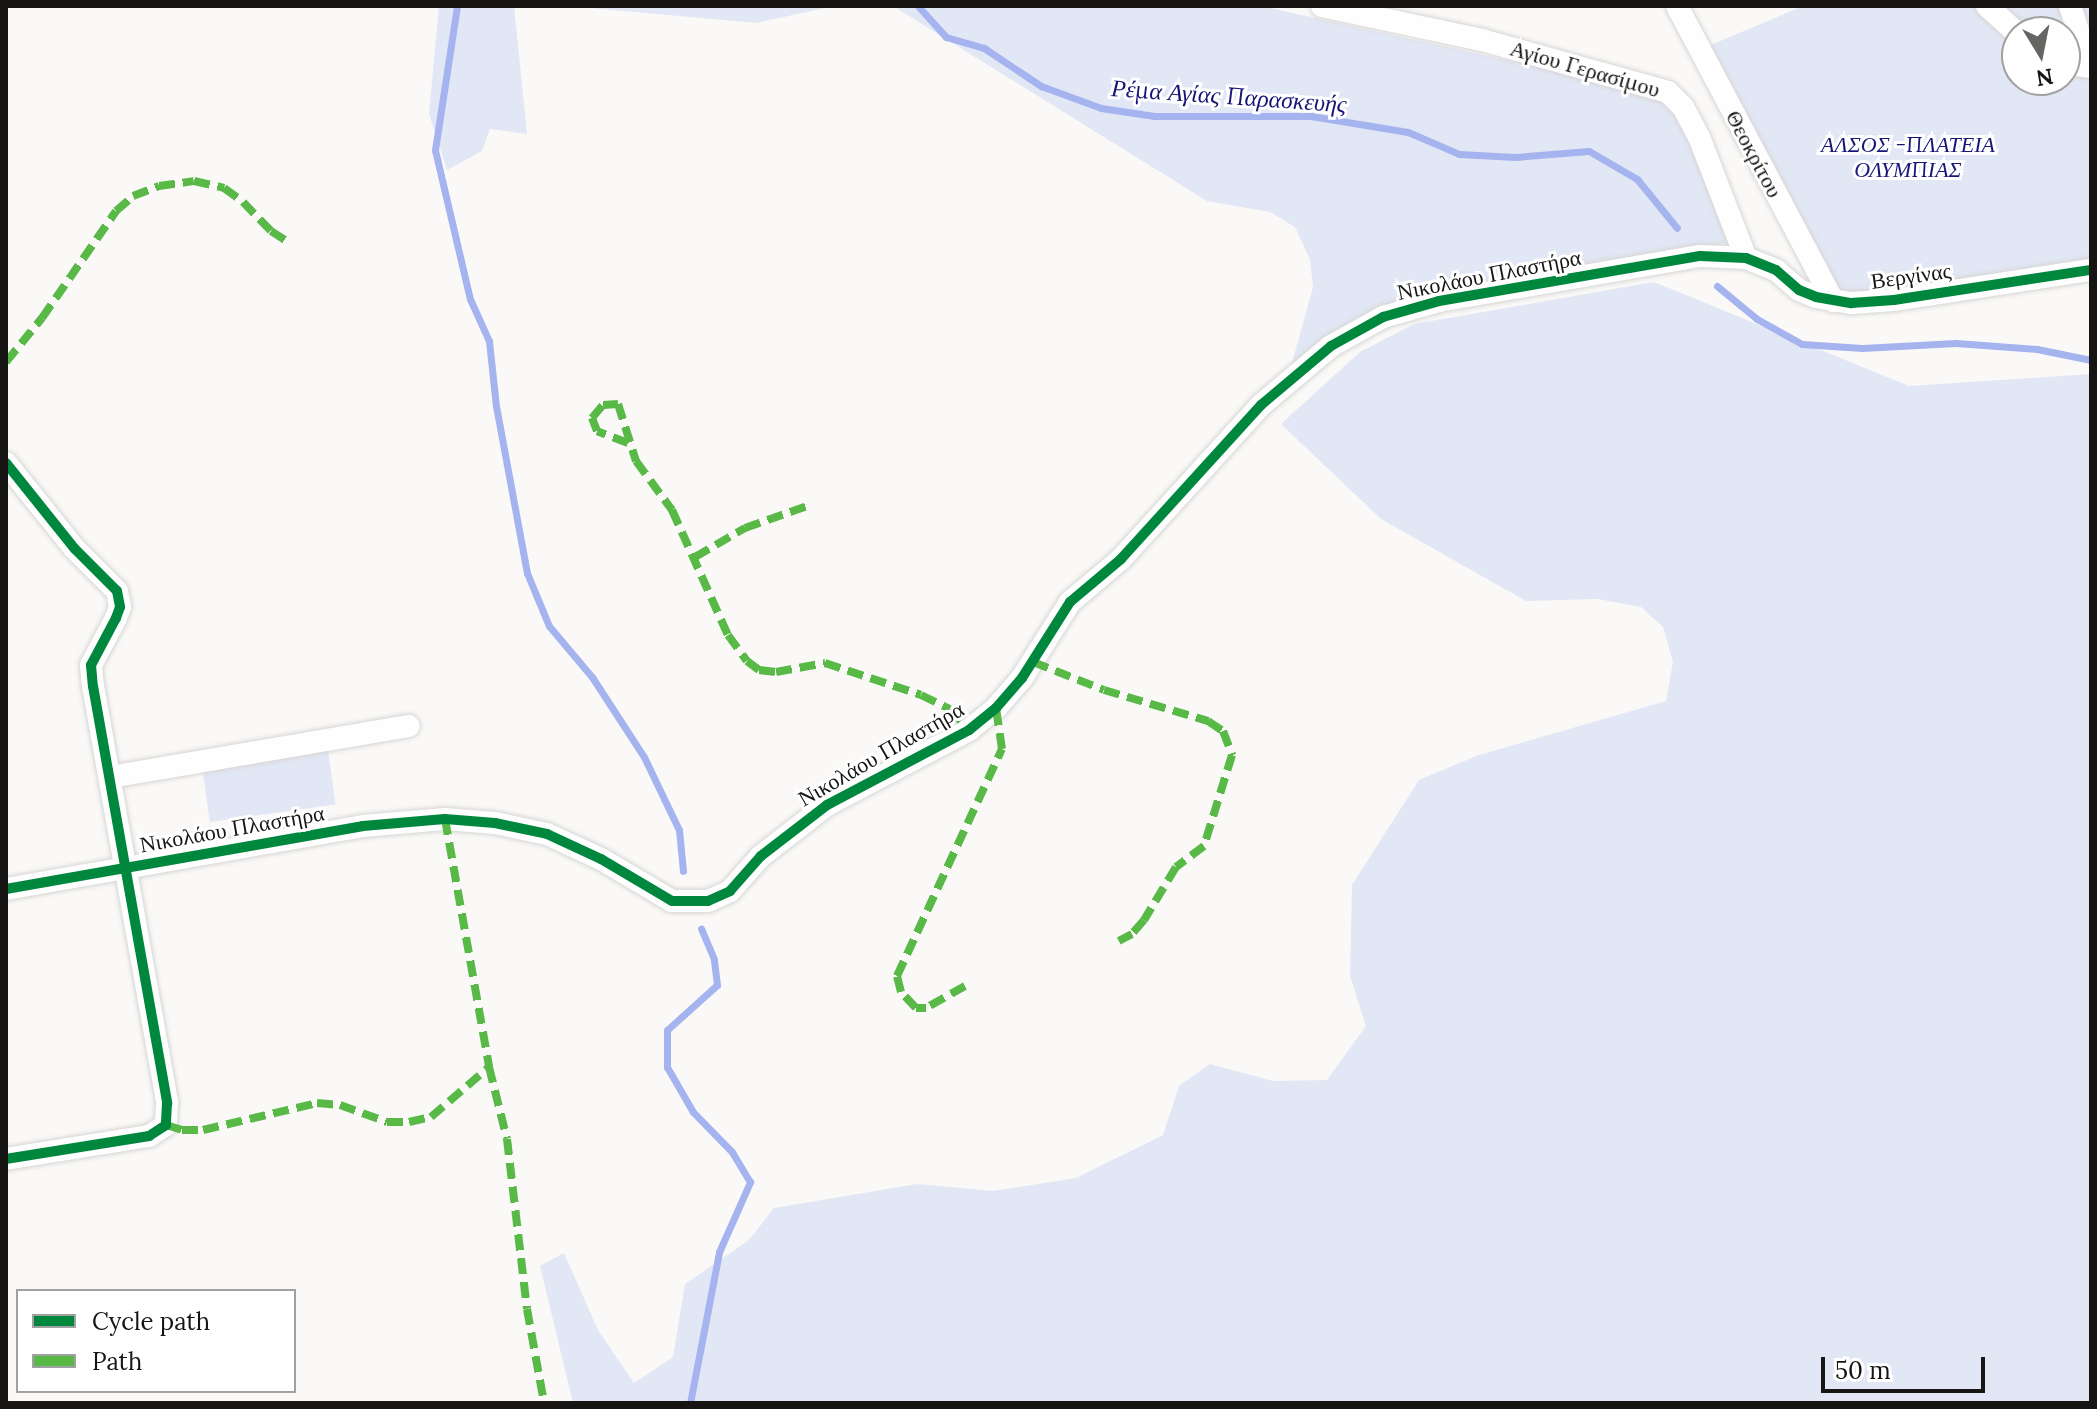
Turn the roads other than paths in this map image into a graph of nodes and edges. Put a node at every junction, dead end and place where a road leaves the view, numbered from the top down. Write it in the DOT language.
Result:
graph roads {
  1 [pos="1322,6"];
  2 [pos="1677,6"];
  3 [pos="2070,6"];
  4 [pos="1344,9"];
  5 [pos="2091,51"];
  6 [pos="1746,258"];
  7 [pos="2091,270"];
  8 [pos="1833,301"];
  9 [pos="6,463"];
  10 [pos="409,726"];
  11 [pos="110,777"];
  12 [pos="127,867"];
  13 [pos="6,889"];
  14 [pos="6,1159"];
  1 -- 4 [label="street, Αγίου Γερασίμου"];
  2 -- 8 [label="street, Θεοκρίτου"];
  3 -- 5 [label="street"];
  4 -- 6 [label="street, Αγίου Γερασίμου"];
  6 -- 8 [label="street, Βεργίνας"];
  6 -- 12 [label="street, Νικολάου Πλαστήρα"];
  7 -- 8 [label="street, Βεργίνας"];
  9 -- 11 [label="street"];
  10 -- 11 [label="street"];
  11 -- 12 [label="street"];
  12 -- 13 [label="street, Νικολάου Πλαστήρα"];
  12 -- 14 [label="street"];
}
